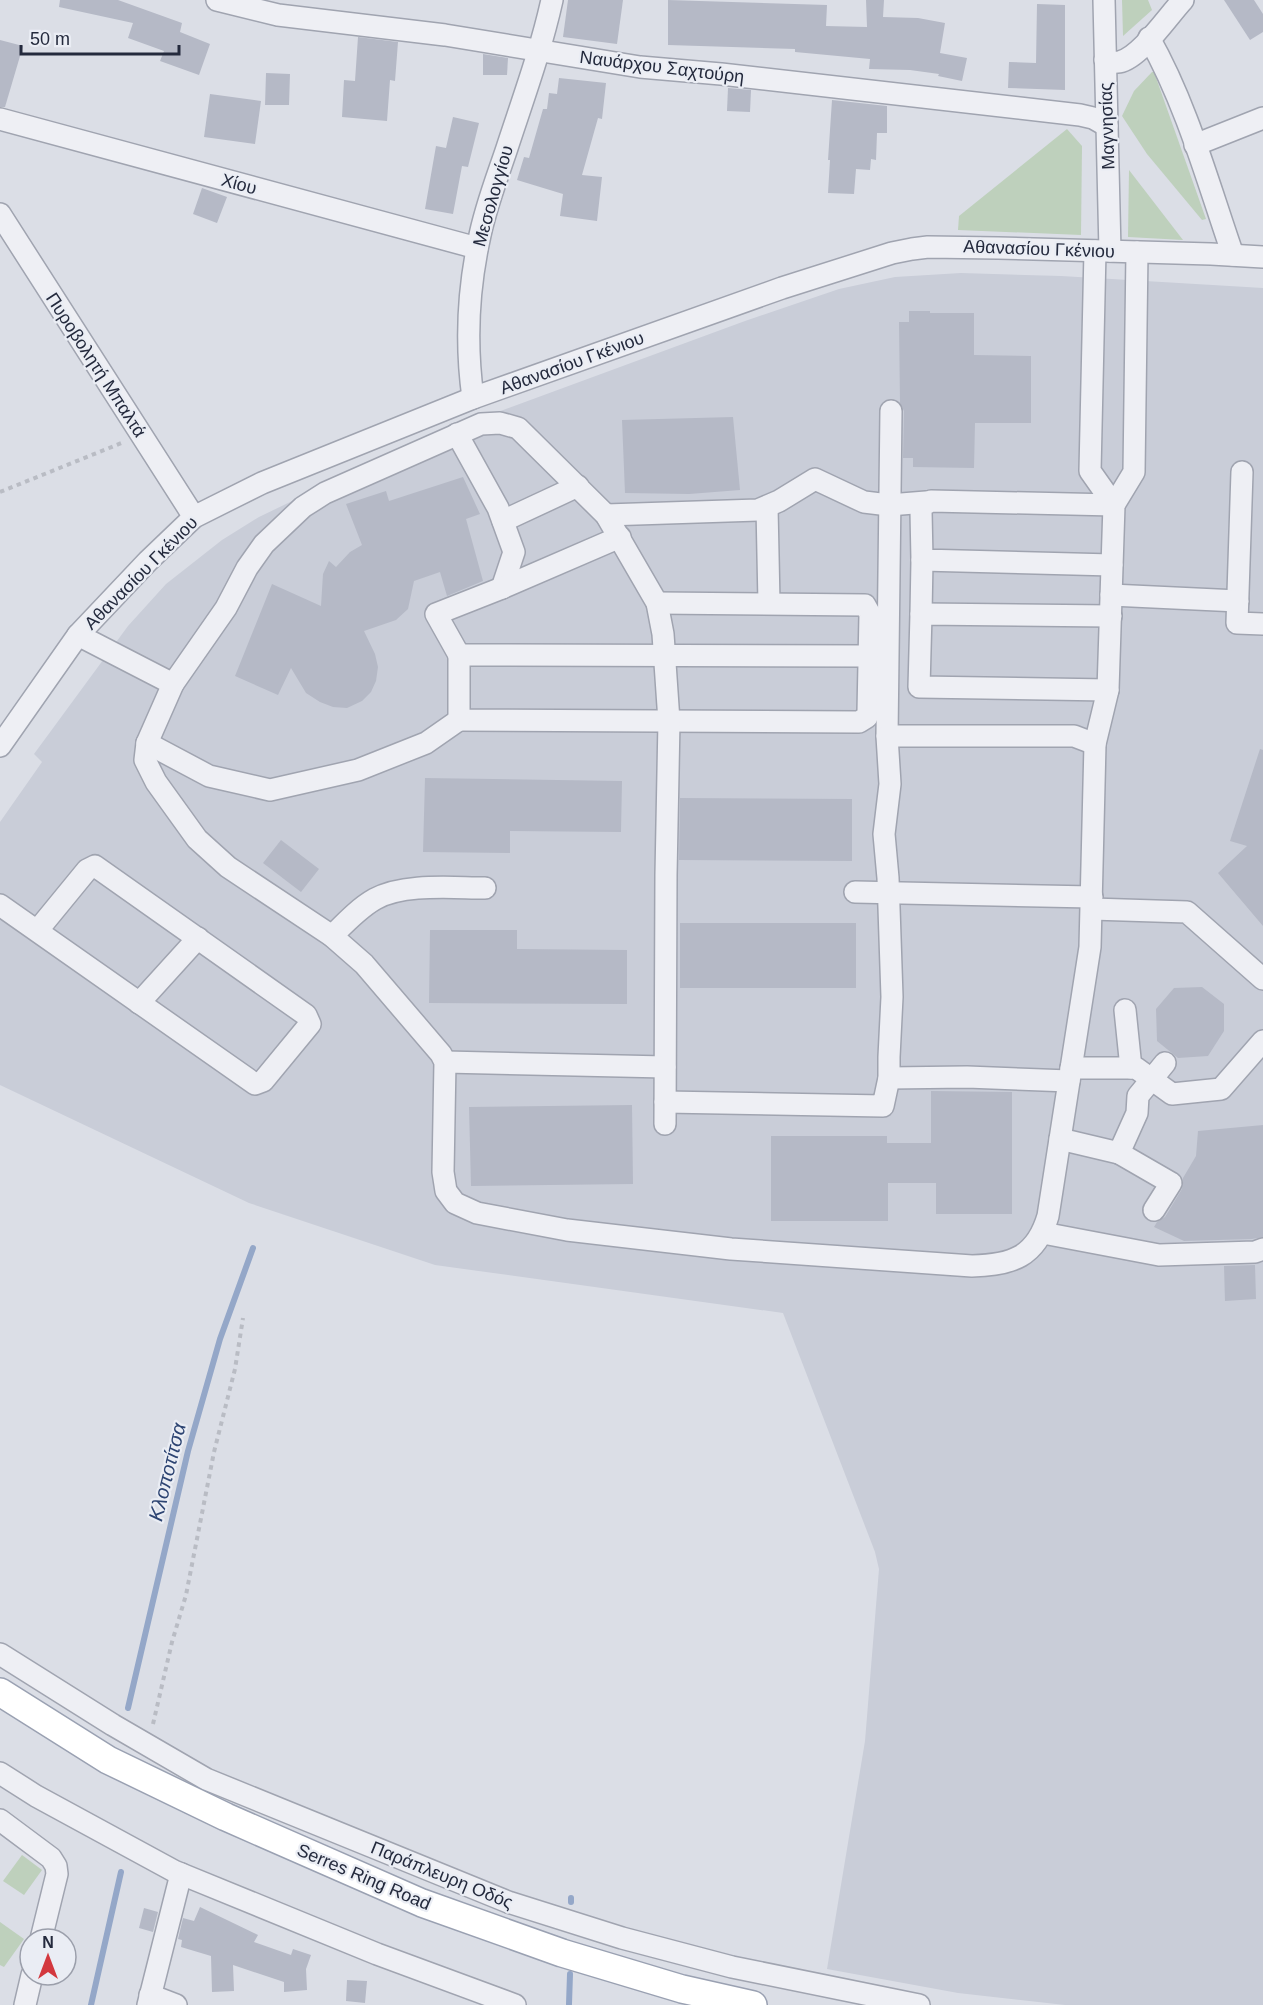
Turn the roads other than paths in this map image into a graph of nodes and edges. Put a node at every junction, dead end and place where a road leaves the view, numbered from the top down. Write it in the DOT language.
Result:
graph roads {
  1 [pos="217,0"];
  2 [pos="552,0"];
  3 [pos="1104,0"];
  4 [pos="1183,0"];
  5 [pos="1149,38"];
  6 [pos="539,52"];
  7 [pos="1105,60"];
  8 [pos="1263,118"];
  9 [pos="0,119"];
  10 [pos="1107,126"];
  11 [pos="1195,146"];
  12 [pos="3,225"];
  13 [pos="477,248"];
  14 [pos="1102,251"];
  15 [pos="1137,252"];
  16 [pos="1233,255"];
  17 [pos="1263,257"];
  18 [pos="473,398"];
  19 [pos="891,411"];
  20 [pos="457,434"];
  21 [pos="1242,472"];
  22 [pos="578,486"];
  23 [pos="926,502"];
  24 [pos="890,505"];
  25 [pos="1114,505"];
  26 [pos="767,507"];
  27 [pos="606,515"];
  28 [pos="194,517"];
  29 [pos="503,521"];
  30 [pos="620,537"];
  31 [pos="921,560"];
  32 [pos="1112,565"];
  33 [pos="502,588"];
  34 [pos="1111,595"];
  35 [pos="1238,601"];
  36 [pos="657,603"];
  37 [pos="769,603"];
  38 [pos="921,614"];
  39 [pos="1111,616"];
  40 [pos="1263,624"];
  41 [pos="78,635"];
  42 [pos="459,655"];
  43 [pos="664,655"];
  44 [pos="869,656"];
  45 [pos="173,684"];
  46 [pos="878,684"];
  47 [pos="919,687"];
  48 [pos="1108,690"];
  49 [pos="459,720"];
  50 [pos="669,721"];
  51 [pos="887,736"];
  52 [pos="147,743"];
  53 [pos="1095,744"];
  54 [pos="0,746"];
  55 [pos="485,888"];
  56 [pos="855,892"];
  57 [pos="888,893"];
  58 [pos="1092,903"];
  59 [pos="0,905"];
  60 [pos="37,931"];
  61 [pos="332,936"];
  62 [pos="198,938"];
  63 [pos="1263,979"];
  64 [pos="139,1003"];
  65 [pos="1125,1010"];
  66 [pos="1263,1041"];
  67 [pos="445,1062"];
  68 [pos="665,1067"];
  69 [pos="1131,1068"];
  70 [pos="1159,1071"];
  71 [pos="1070,1075"];
  72 [pos="890,1078"];
  73 [pos="665,1102"];
  74 [pos="665,1124"];
  75 [pos="1060,1139"];
  76 [pos="1119,1153"];
  77 [pos="1154,1210"];
  78 [pos="1043,1233"];
  79 [pos="1263,1249"];
  80 [pos="0,1654"];
  81 [pos="0,1692"];
  82 [pos="0,1773"];
  83 [pos="0,1820"];
  84 [pos="182,1874"];
  85 [pos="44,1927"];
  86 [pos="29,1987"];
  87 [pos="149,2000"];
  88 [pos="25,2005"];
  89 [pos="176,2005"];
  90 [pos="515,2005"];
  91 [pos="753,2005"];
  92 [pos="918,2005"];
  1 -- 6 [label="street, Ναυάρχου Σαχτούρη"];
  2 -- 6 [label="street, Μεσολογγίου"];
  3 -- 7 [label="street, Μαγνησίας"];
  4 -- 5 [label="street"];
  5 -- 7 [label="street"];
  5 -- 11 [label="street"];
  6 -- 10 [label="street, Ναυάρχου Σαχτούρη"];
  6 -- 13 [label="street, Μεσολογγίου"];
  7 -- 10 [label="street, Μαγνησίας"];
  8 -- 11 [label="street"];
  9 -- 13 [label="street, Χίου"];
  10 -- 14 [label="street, Μαγνησίας"];
  11 -- 16 [label="street"];
  12 -- 28 [label="street, Πυροβολητή Μπαλτά"];
  13 -- 18 [label="street, Μεσολογγίου"];
  14 -- 15 [label="street, Αθανασίου Γκένιου"];
  14 -- 18 [label="street, Αθανασίου Γκένιου"];
  14 -- 25 [label="street, Μαγνησίας"];
  15 -- 16 [label="street, Αθανασίου Γκένιου"];
  15 -- 25 [label="street"];
  16 -- 17 [label="street, Αθανασίου Γκένιου"];
  18 -- 28 [label="street, Αθανασίου Γκένιου"];
  19 -- 24 [label="street"];
  20 -- 22 [label="street"];
  20 -- 29 [label="street"];
  20 -- 45 [label="street"];
  21 -- 35 [label="street"];
  22 -- 27 [label="street"];
  22 -- 29 [label="street"];
  23 -- 24 [label="street"];
  23 -- 25 [label="street"];
  23 -- 31 [label="street"];
  24 -- 26 [label="street"];
  24 -- 46 [label="street"];
  25 -- 32 [label="street"];
  26 -- 27 [label="street"];
  26 -- 37 [label="street"];
  27 -- 30 [label="street"];
  28 -- 41 [label="street, Αθανασίου Γκένιου"];
  29 -- 33 [label="street"];
  30 -- 33 [label="street"];
  30 -- 36 [label="street"];
  31 -- 32 [label="street"];
  31 -- 38 [label="street"];
  32 -- 34 [label="street"];
  33 -- 42 [label="street"];
  34 -- 35 [label="street"];
  34 -- 39 [label="street"];
  35 -- 40 [label="street"];
  36 -- 37 [label="street"];
  36 -- 43 [label="street"];
  37 -- 44 [label="street"];
  38 -- 39 [label="street"];
  38 -- 47 [label="street"];
  39 -- 48 [label="street"];
  41 -- 45 [label="street"];
  41 -- 54 [label="street, Αθανασίου Γκένιου"];
  42 -- 43 [label="street"];
  42 -- 49 [label="street"];
  43 -- 44 [label="street"];
  43 -- 50 [label="street"];
  44 -- 46 [label="street"];
  45 -- 52 [label="street"];
  46 -- 47 [label="street"];
  46 -- 50 [label="street"];
  46 -- 51 [label="street"];
  47 -- 48 [label="street"];
  48 -- 53 [label="street"];
  49 -- 50 [label="street"];
  49 -- 52 [label="street"];
  50 -- 68 [label="street"];
  51 -- 53 [label="street"];
  51 -- 57 [label="street"];
  52 -- 61 [label="street"];
  53 -- 58 [label="street"];
  55 -- 61 [label="street"];
  56 -- 57 [label="street"];
  57 -- 58 [label="street"];
  57 -- 72 [label="street"];
  58 -- 63 [label="street"];
  58 -- 71 [label="street"];
  59 -- 60 [label="street"];
  60 -- 62 [label="street"];
  60 -- 64 [label="street"];
  61 -- 67 [label="street"];
  62 -- 64 [label="street"];
  62 -- 64 [label="street"];
  65 -- 69 [label="street"];
  66 -- 70 [label="street"];
  67 -- 68 [label="street"];
  67 -- 78 [label="street"];
  68 -- 73 [label="street"];
  69 -- 70 [label="street"];
  69 -- 71 [label="street"];
  70 -- 76 [label="street"];
  71 -- 72 [label="street"];
  71 -- 75 [label="street"];
  72 -- 73 [label="street"];
  73 -- 74 [label="street"];
  75 -- 76 [label="street"];
  75 -- 78 [label="street"];
  76 -- 77 [label="street"];
  78 -- 79 [label="street"];
  80 -- 92 [label="street, Παράπλευρη Οδός"];
  81 -- 91 [label="main road, Serres Ring Road"];
  82 -- 84 [label="street"];
  83 -- 85 [label="street"];
  84 -- 87 [label="street"];
  84 -- 90 [label="street"];
  86 -- 88 [label="street"];
  87 -- 89 [label="street"];
}
